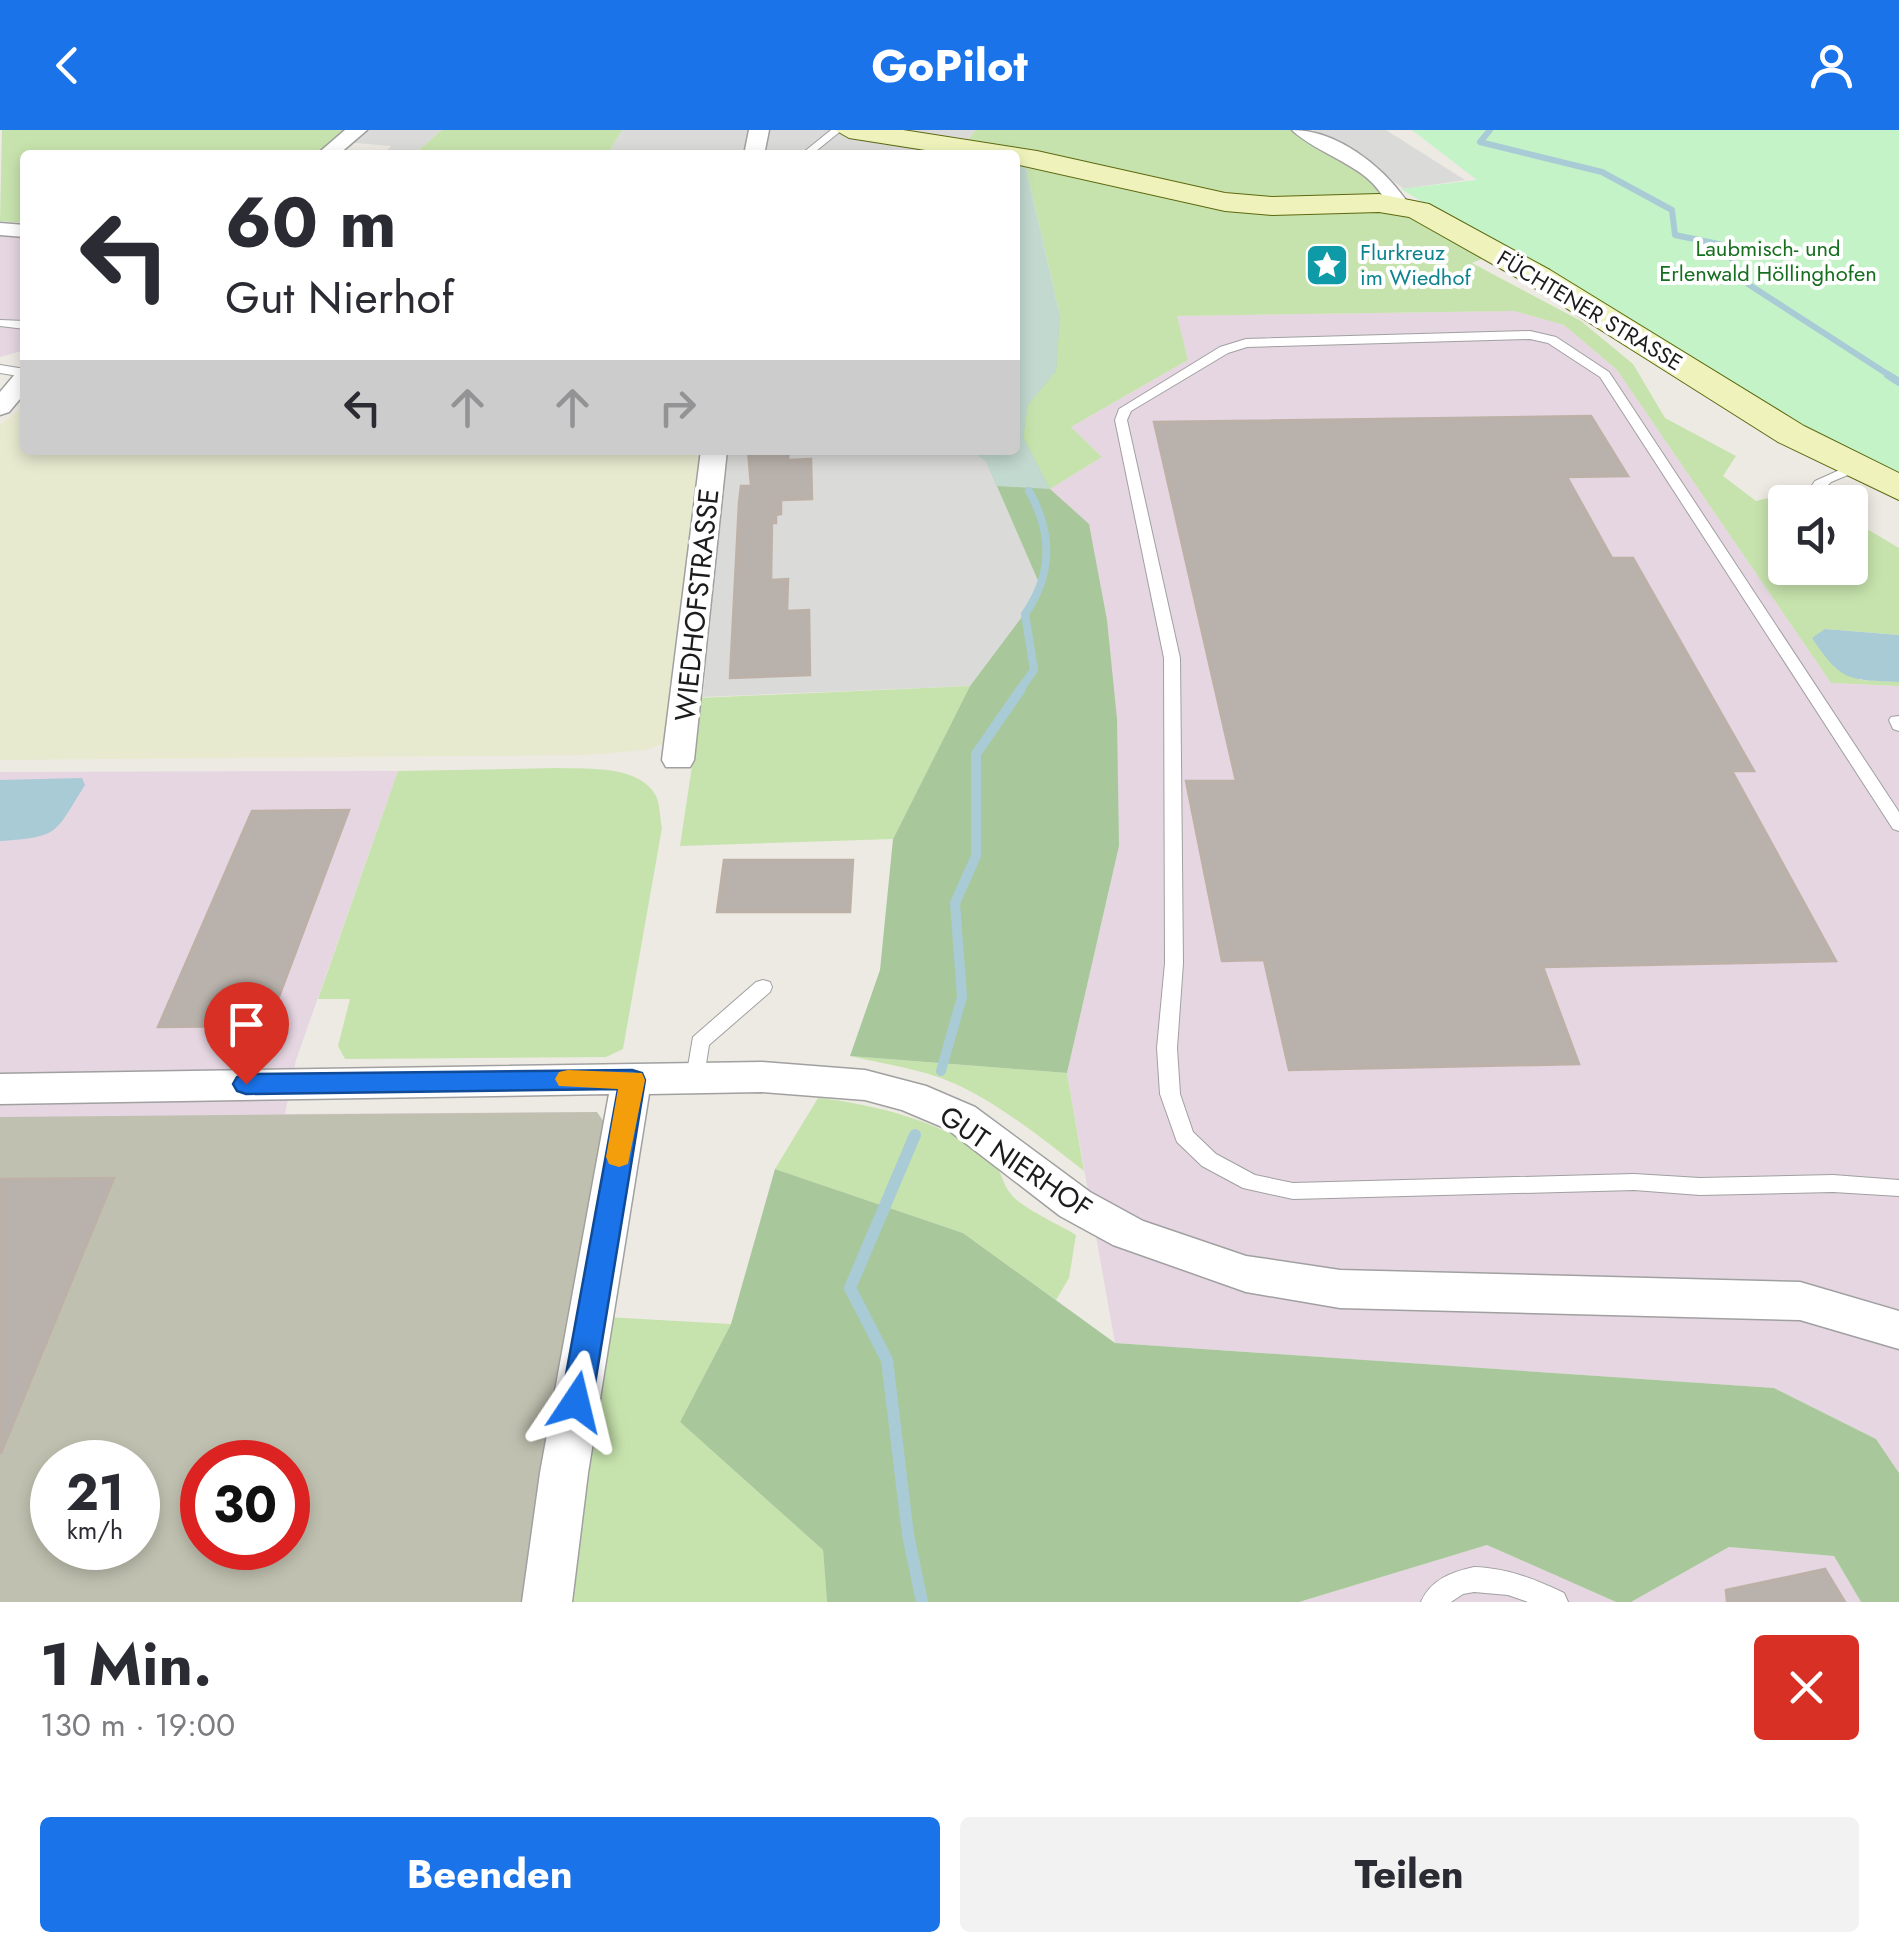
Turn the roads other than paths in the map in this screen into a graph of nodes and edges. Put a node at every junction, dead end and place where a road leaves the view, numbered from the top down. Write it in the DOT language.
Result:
graph roads {
  1 [pos="357,130"];
  2 [pos="836,130"];
  3 [pos="848,130"];
  4 [pos="1302,130"];
  5 [pos="332,150"];
  6 [pos="810,150"];
  7 [pos="978,150"];
  8 [pos="1020,156"];
  9 [pos="1394,204"];
  10 [pos="20,381"];
  11 [pos="0,406"];
  12 [pos="713,455"];
  13 [pos="1854,466"];
  14 [pos="1819,485"];
  15 [pos="1899,488"];
  16 [pos="678,760"];
  17 [pos="1899,824"];
  18 [pos="764,987"];
  19 [pos="696,1078"];
  20 [pos="632,1080"];
  21 [pos="0,1088"];
  22 [pos="1899,1188"];
  23 [pos="1899,1330"];
  24 [pos="548,1602"];
  25 [pos="1434,1602"];
  26 [pos="1556,1602"];
  1 -- 5 [label="street"];
  2 -- 6 [label="lane"];
  3 -- 7 [label="street, FÜCHTENER STRASSE"];
  4 -- 9 [label="street"];
  8 -- 9 [label="street, FÜCHTENER STRASSE"];
  9 -- 13 [label="street, FÜCHTENER STRASSE"];
  10 -- 11 [label="street"];
  12 -- 16 [label="street, WIEDHOFSTRASSE"];
  13 -- 14 [label="lane"];
  13 -- 15 [label="street, FÜCHTENER STRASSE"];
  17 -- 22 [label="lane"];
  18 -- 19 [label="lane"];
  19 -- 20 [label="street, GUT NIERHOF"];
  19 -- 23 [label="street, GUT NIERHOF"];
  20 -- 21 [label="street, GUT NIERHOF"];
  20 -- 24 [label="street"];
  25 -- 26 [label="lane"];
}
